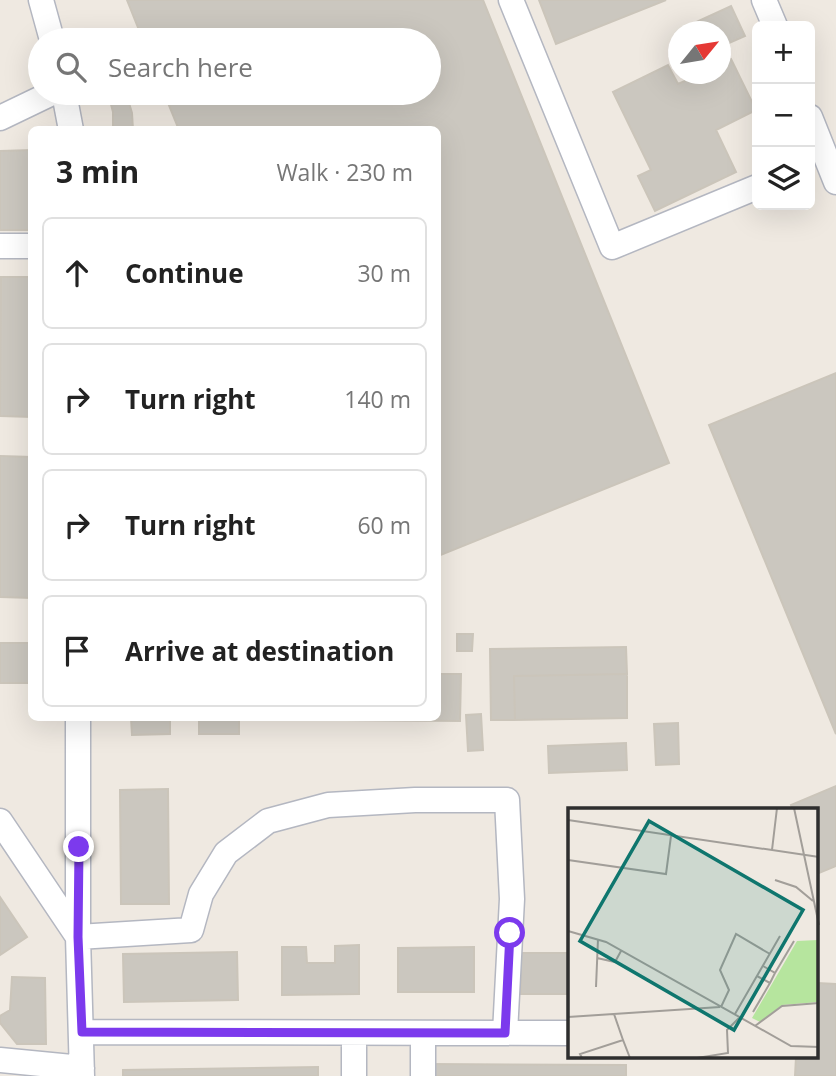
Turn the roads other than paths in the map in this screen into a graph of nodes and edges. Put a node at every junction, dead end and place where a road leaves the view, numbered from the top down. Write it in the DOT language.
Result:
graph roads {
  1 [pos="41,0"];
  2 [pos="511,0"];
  3 [pos="764,0"];
  4 [pos="773,21"];
  5 [pos="49,28"];
  6 [pos="28,105"];
  7 [pos="66,105"];
  8 [pos="0,118"];
  9 [pos="70,126"];
  10 [pos="818,161"];
  11 [pos="836,182"];
  12 [pos="752,189"];
  13 [pos="0,246"];
  14 [pos="28,246"];
  15 [pos="78,721"];
  16 [pos="0,821"];
  17 [pos="78,937"];
  18 [pos="82,1032"];
  19 [pos="354,1033"];
  20 [pos="423,1033"];
  21 [pos="505,1033"];
  22 [pos="568,1033"];
  23 [pos="0,1060"];
  24 [pos="82,1072"];
  25 [pos="354,1076"];
  26 [pos="423,1076"];
  1 -- 5 [label="street"];
  2 -- 12 [label="street"];
  3 -- 4 [label="street"];
  6 -- 8 [label="street"];
  7 -- 9 [label="street"];
  10 -- 11 [label="street"];
  13 -- 14 [label="street"];
  15 -- 17 [label="street"];
  16 -- 17 [label="street"];
  17 -- 18 [label="street"];
  17 -- 21 [label="street"];
  18 -- 19 [label="street"];
  18 -- 24 [label="street"];
  19 -- 20 [label="street"];
  19 -- 25 [label="street"];
  20 -- 21 [label="street"];
  20 -- 26 [label="street"];
  21 -- 22 [label="street"];
  23 -- 24 [label="street"];
}
